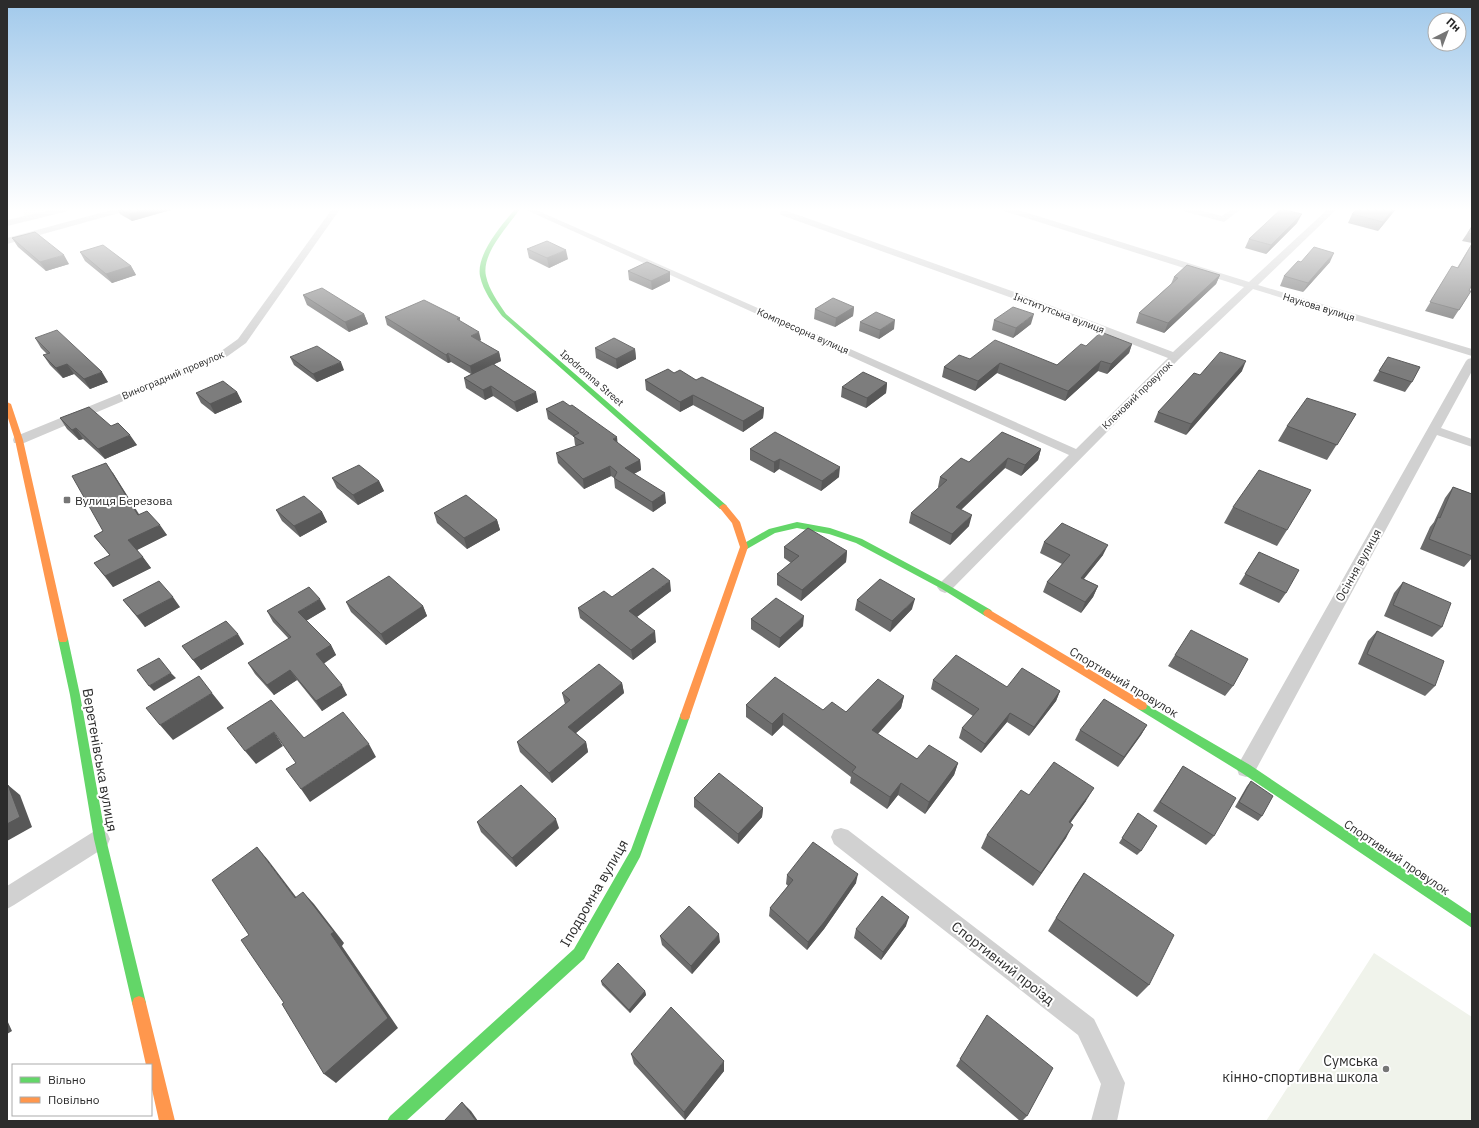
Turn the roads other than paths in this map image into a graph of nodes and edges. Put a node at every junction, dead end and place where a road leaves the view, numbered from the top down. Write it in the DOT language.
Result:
graph roads {
  1 [pos="299,262"];
  2 [pos="483,262"];
  3 [pos="646,262"];
  4 [pos="920,262"];
  5 [pos="1174,262"];
  6 [pos="1278,262"];
  7 [pos="1252,286"];
  8 [pos="1472,353"];
  9 [pos="1175,358"];
  10 [pos="1472,361"];
  11 [pos="7,404"];
  12 [pos="1433,429"];
  13 [pos="18,440"];
  14 [pos="1472,443"];
  15 [pos="1077,454"];
  16 [pos="744,547"];
  17 [pos="945,587"];
  18 [pos="1246,769"];
  19 [pos="840,837"];
  20 [pos="100,839"];
  21 [pos="7,898"];
  22 [pos="1472,922"];
  23 [pos="167,1121"];
  24 [pos="395,1121"];
  25 [pos="1104,1121"];
  1 -- 13 [label="street, Виноградний провулок"];
  2 -- 16 [label="street, Ipodromna Street"];
  3 -- 15 [label="street, Компресорна вулиця"];
  4 -- 9 [label="street, Інститутська вулиця"];
  5 -- 7 [label="street, Наукова вулиця"];
  6 -- 7 [label="street, Кленовий провулок"];
  7 -- 8 [label="street, Наукова вулиця"];
  7 -- 9 [label="street, Кленовий провулок"];
  9 -- 15 [label="street, Кленовий провулок"];
  10 -- 12 [label="street, Осіння вулиця"];
  11 -- 13 [label="street, Веретенівська вулиця"];
  12 -- 14 [label="street"];
  12 -- 18 [label="street, Осіння вулиця"];
  13 -- 20 [label="street, Веретенівська вулиця"];
  15 -- 17 [label="street, Кленовий провулок"];
  16 -- 17 [label="street, Спортивний провулок"];
  16 -- 24 [label="street, Іподромна вулиця"];
  17 -- 18 [label="street, Спортивний провулок"];
  18 -- 22 [label="street, Спортивний провулок"];
  19 -- 25 [label="street, Спортивний проїзд"];
  20 -- 21 [label="street"];
  20 -- 23 [label="street, Веретенівська вулиця"];
}
